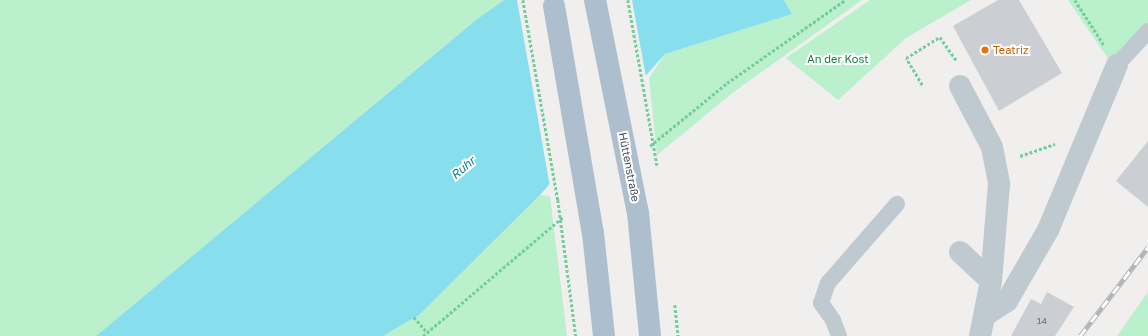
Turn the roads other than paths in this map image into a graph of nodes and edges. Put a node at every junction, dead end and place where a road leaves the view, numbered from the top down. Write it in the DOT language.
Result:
graph roads {
  1 [pos="596,0"];
  2 [pos="554,6"];
  3 [pos="1148,31"];
  4 [pos="1117,64"];
  5 [pos="960,86"];
  6 [pos="897,204"];
  7 [pos="960,252"];
  8 [pos="991,282"];
  9 [pos="987,314"];
  10 [pos="604,336"];
  11 [pos="650,336"];
  12 [pos="839,336"];
  13 [pos="980,336"];
  1 -- 11 [label="main road, Hüttenstraße, bridge"];
  2 -- 10 [label="main road, bridge"];
  3 -- 4 [label="lane"];
  4 -- 9 [label="street"];
  5 -- 8 [label="street"];
  6 -- 12 [label="lane"];
  7 -- 8 [label="street"];
  8 -- 9 [label="street"];
  9 -- 13 [label="street"];
}
